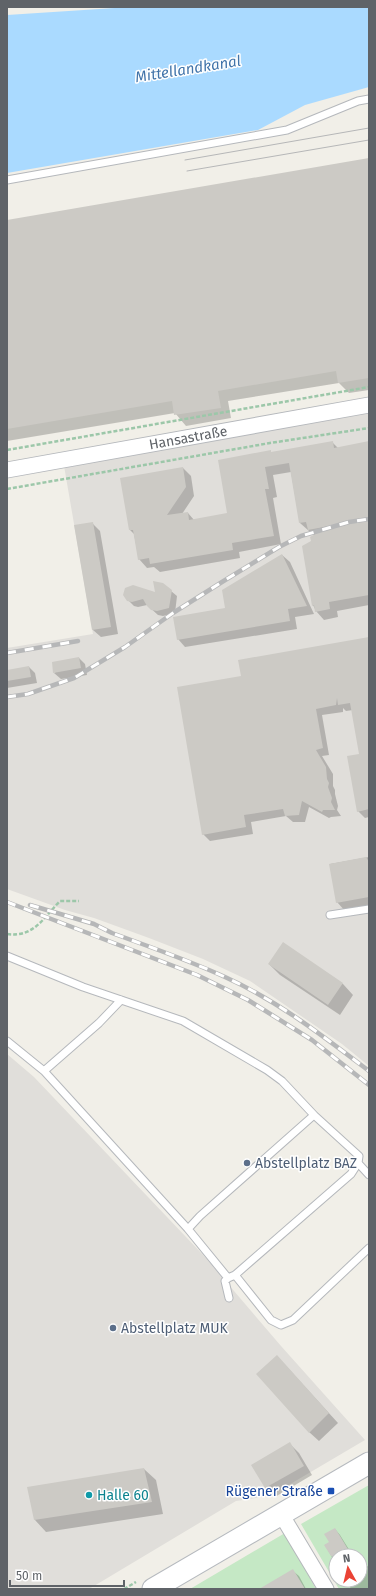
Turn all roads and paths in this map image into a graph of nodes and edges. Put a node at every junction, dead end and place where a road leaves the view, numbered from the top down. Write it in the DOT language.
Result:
graph roads {
  1 [pos="369,99"];
  2 [pos="7,180"];
  3 [pos="369,387"];
  4 [pos="369,405"];
  5 [pos="369,428"];
  6 [pos="7,450"];
  7 [pos="7,470"];
  8 [pos="7,489"];
  9 [pos="79,901"];
  10 [pos="369,910"];
  11 [pos="330,915"];
  12 [pos="7,934"];
  13 [pos="7,956"];
  14 [pos="121,1000"];
  15 [pos="7,1041"];
  16 [pos="44,1071"];
  17 [pos="314,1115"];
  18 [pos="358,1163"];
  19 [pos="369,1175"];
  20 [pos="188,1229"];
  21 [pos="369,1248"];
  22 [pos="231,1276"];
  23 [pos="229,1298"];
  24 [pos="369,1463"];
  25 [pos="281,1514"];
  26 [pos="153,1589"];
  27 [pos="326,1589"];
  1 -- 2 [label="lane"];
  3 -- 6 [label="path"];
  4 -- 7 [label="street, Hansastraße"];
  5 -- 8 [label="path"];
  9 -- 12 [label="path"];
  10 -- 11 [label="lane"];
  13 -- 14 [label="lane"];
  14 -- 16 [label="lane"];
  14 -- 17 [label="lane"];
  15 -- 16 [label="lane"];
  16 -- 20 [label="lane"];
  17 -- 18 [label="lane"];
  17 -- 20 [label="lane"];
  18 -- 19 [label="lane"];
  18 -- 22 [label="lane"];
  20 -- 22 [label="lane"];
  21 -- 22 [label="lane"];
  22 -- 23 [label="lane"];
  24 -- 25 [label="main road"];
  25 -- 26 [label="main road"];
  25 -- 27 [label="street"];
}
